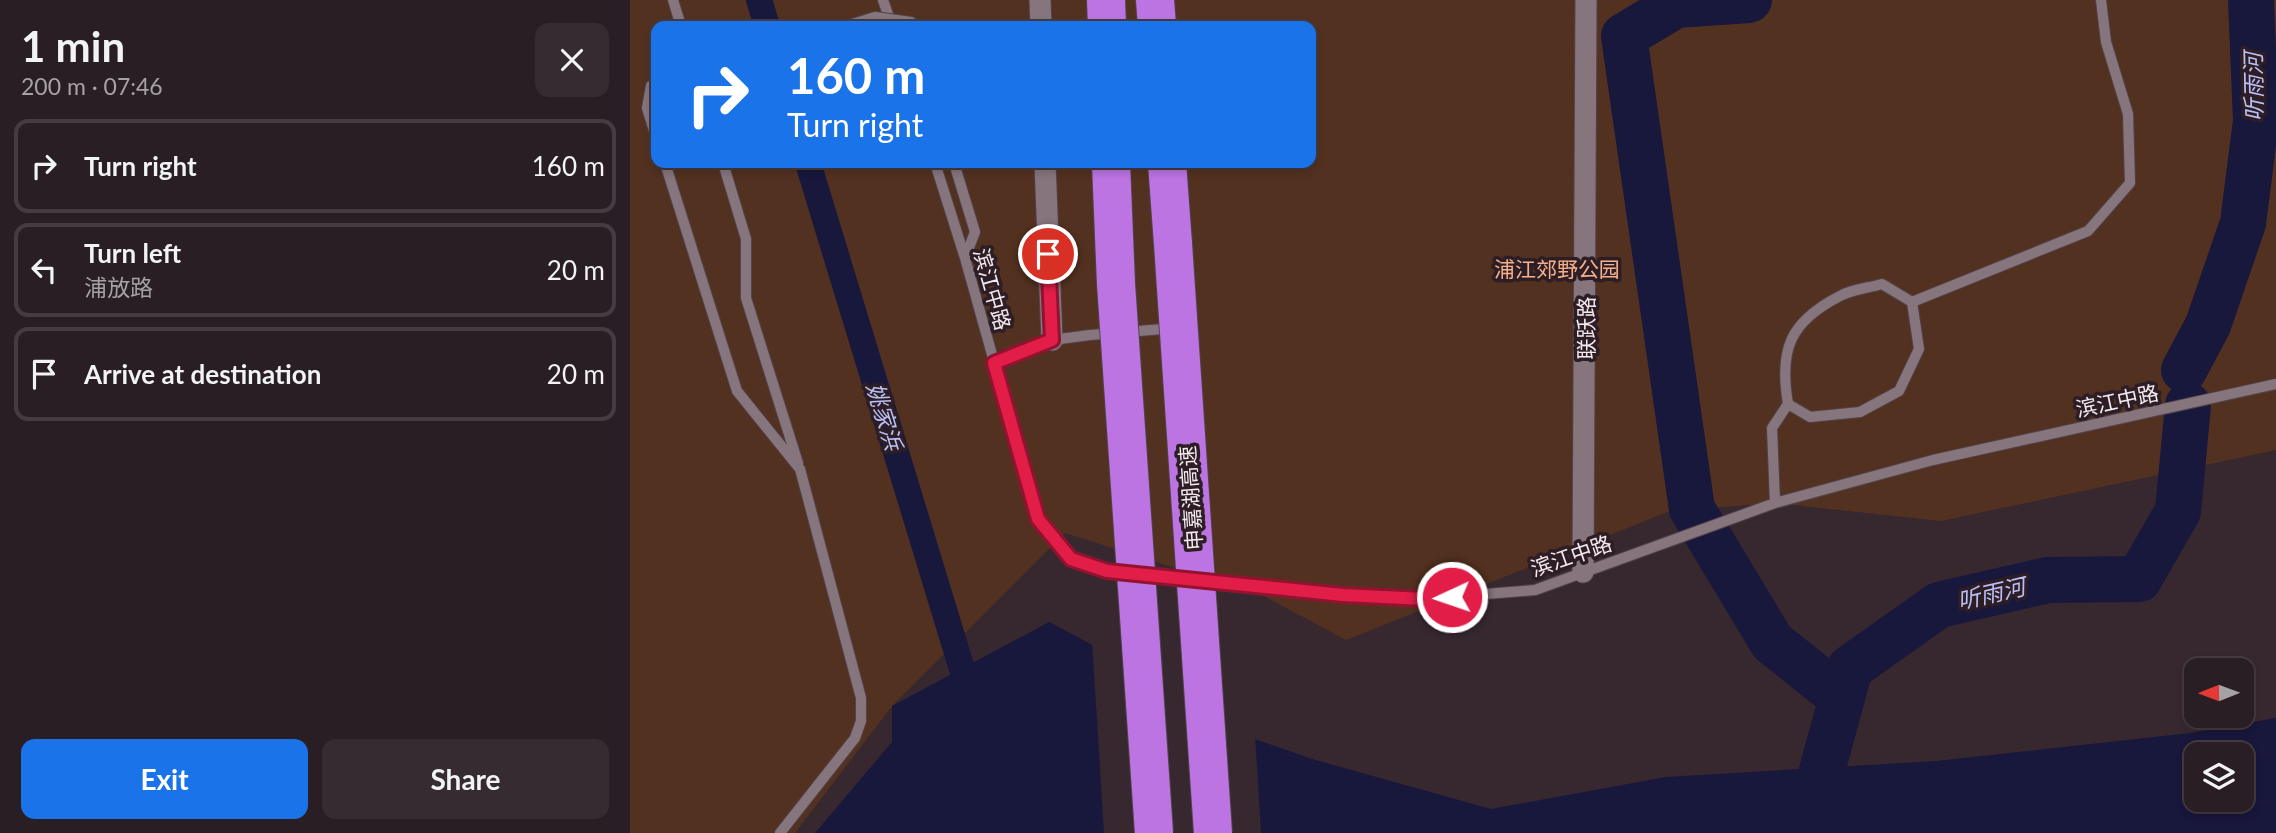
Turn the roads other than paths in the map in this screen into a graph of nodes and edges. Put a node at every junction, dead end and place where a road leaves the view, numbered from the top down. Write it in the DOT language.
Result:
graph roads {
  1 [pos="673,0"];
  2 [pos="884,0"];
  3 [pos="1040,0"];
  4 [pos="1106,0"];
  5 [pos="1155,0"];
  6 [pos="1586,0"];
  7 [pos="2101,0"];
  8 [pos="679,21"];
  9 [pos="862,21"];
  10 [pos="890,21"];
  11 [pos="904,21"];
  12 [pos="1041,21"];
  13 [pos="1107,21"];
  14 [pos="1157,21"];
  15 [pos="651,86"];
  16 [pos="651,121"];
  17 [pos="666,168"];
  18 [pos="725,168"];
  19 [pos="937,168"];
  20 [pos="956,168"];
  21 [pos="1045,168"];
  22 [pos="1111,168"];
  23 [pos="1167,168"];
  24 [pos="965,258"];
  25 [pos="1912,302"];
  26 [pos="1163,329"];
  27 [pos="1052,340"];
  28 [pos="994,363"];
  29 [pos="2276,384"];
  30 [pos="1788,404"];
  31 [pos="800,469"];
  32 [pos="1774,503"];
  33 [pos="1583,572"];
  34 [pos="780,833"];
  35 [pos="1154,833"];
  36 [pos="1213,833"];
  1 -- 8 [label="lane"];
  2 -- 10 [label="lane"];
  3 -- 12 [label="street"];
  4 -- 13 [label="highway"];
  5 -- 14 [label="highway"];
  6 -- 33 [label="street, 联跃路"];
  7 -- 25 [label="lane"];
  9 -- 11 [label="lane, bridge"];
  15 -- 16 [label="lane"];
  17 -- 31 [label="lane"];
  18 -- 31 [label="lane"];
  19 -- 24 [label="lane, 滨江中路"];
  20 -- 24 [label="lane"];
  21 -- 27 [label="street"];
  22 -- 35 [label="highway, bridge"];
  23 -- 36 [label="highway, 申嘉湖高速, bridge"];
  24 -- 28 [label="lane, 滨江中路"];
  25 -- 30 [label="lane"];
  25 -- 30 [label="lane"];
  26 -- 27 [label="lane"];
  27 -- 28 [label="lane"];
  28 -- 33 [label="lane, 滨江中路"];
  29 -- 32 [label="lane, 滨江中路"];
  30 -- 32 [label="lane"];
  31 -- 34 [label="lane"];
  32 -- 33 [label="lane, 滨江中路"];
}
